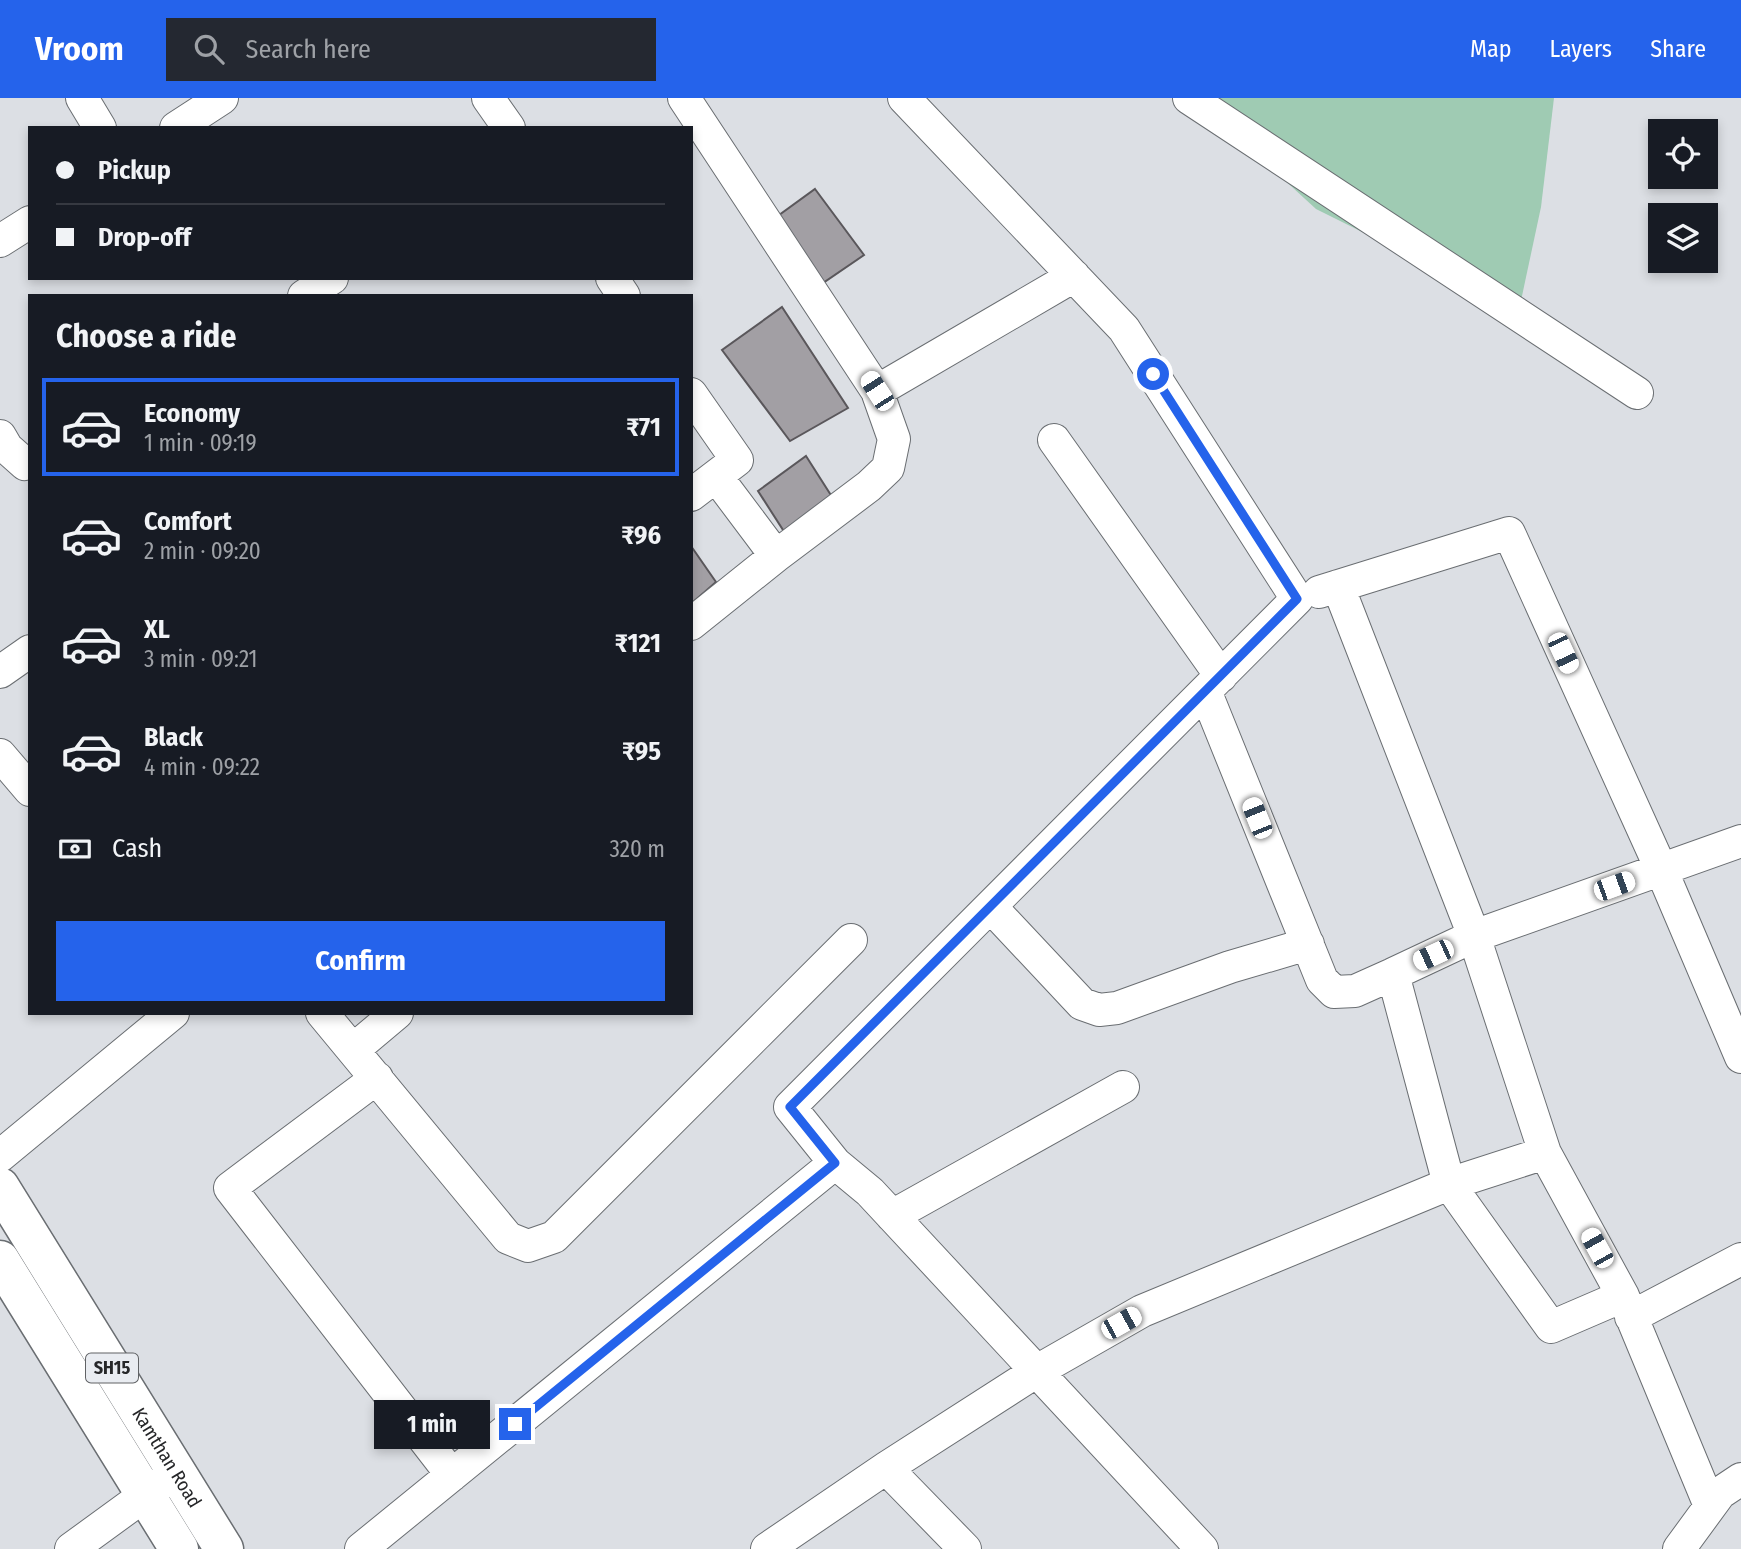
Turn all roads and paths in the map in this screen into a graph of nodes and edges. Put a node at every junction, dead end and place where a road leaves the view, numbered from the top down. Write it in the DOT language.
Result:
graph roads {
  1 [pos="82,98"];
  2 [pos="222,98"];
  3 [pos="488,98"];
  4 [pos="684,98"];
  5 [pos="904,98"];
  6 [pos="1189,98"];
  7 [pos="99,126"];
  8 [pos="179,126"];
  9 [pos="508,126"];
  10 [pos="28,223"];
  11 [pos="0,241"];
  12 [pos="1074,276"];
  13 [pos="329,280"];
  14 [pos="307,294"];
  15 [pos="877,391"];
  16 [pos="1637,393"];
  17 [pos="693,397"];
  18 [pos="0,436"];
  19 [pos="1054,440"];
  20 [pos="28,463"];
  21 [pos="704,485"];
  22 [pos="776,556"];
  23 [pos="1338,586"];
  24 [pos="1297,599"];
  25 [pos="693,622"];
  26 [pos="28,652"];
  27 [pos="0,672"];
  28 [pos="1213,684"];
  29 [pos="0,755"];
  30 [pos="28,788"];
  31 [pos="1741,841"];
  32 [pos="1661,869"];
  33 [pos="990,907"];
  34 [pos="1474,936"];
  35 [pos="851,940"];
  36 [pos="1308,944"];
  37 [pos="1393,974"];
  38 [pos="171,1015"];
  39 [pos="324,1015"];
  40 [pos="395,1015"];
  41 [pos="354,1050"];
  42 [pos="1741,1058"];
  43 [pos="377,1078"];
  44 [pos="1124,1087"];
  45 [pos="1545,1153"];
  46 [pos="0,1156"];
  47 [pos="835,1163"];
  48 [pos="1449,1184"];
  49 [pos="0,1187"];
  50 [pos="891,1216"];
  51 [pos="1741,1259"];
  52 [pos="1,1263"];
  53 [pos="1627,1306"];
  54 [pos="1037,1371"];
  55 [pos="886,1468"];
  56 [pos="177,1473"];
  57 [pos="452,1475"];
  58 [pos="1741,1479"];
  59 [pos="146,1495"];
  60 [pos="1710,1506"];
  61 [pos="71,1549"];
  62 [pos="179,1549"];
  63 [pos="224,1549"];
  64 [pos="361,1549"];
  65 [pos="767,1549"];
  66 [pos="965,1549"];
  67 [pos="1202,1549"];
  68 [pos="1679,1549"];
  1 -- 7 [label="street"];
  2 -- 8 [label="street"];
  3 -- 9 [label="street"];
  4 -- 15 [label="street"];
  5 -- 12 [label="street"];
  6 -- 16 [label="street"];
  10 -- 11 [label="street"];
  12 -- 15 [label="street"];
  12 -- 24 [label="street"];
  13 -- 14 [label="street"];
  15 -- 22 [label="street"];
  17 -- 21 [label="street"];
  18 -- 20 [label="street"];
  19 -- 28 [label="street"];
  21 -- 22 [label="street"];
  22 -- 25 [label="street"];
  23 -- 24 [label="street"];
  23 -- 32 [label="street"];
  23 -- 34 [label="street"];
  24 -- 28 [label="street"];
  26 -- 27 [label="street"];
  28 -- 33 [label="street"];
  28 -- 36 [label="street"];
  29 -- 30 [label="street"];
  31 -- 32 [label="street"];
  32 -- 34 [label="street"];
  32 -- 42 [label="street"];
  33 -- 36 [label="street"];
  33 -- 47 [label="street"];
  34 -- 37 [label="street"];
  34 -- 45 [label="street"];
  35 -- 43 [label="street"];
  36 -- 37 [label="street"];
  37 -- 48 [label="street"];
  38 -- 46 [label="street"];
  39 -- 41 [label="street"];
  40 -- 41 [label="street"];
  41 -- 43 [label="street"];
  43 -- 57 [label="street"];
  44 -- 50 [label="street"];
  45 -- 48 [label="street"];
  45 -- 53 [label="street"];
  47 -- 50 [label="street"];
  47 -- 57 [label="street"];
  48 -- 53 [label="street"];
  48 -- 54 [label="street"];
  49 -- 56 [label="main road, Kamthan Road / SH15"];
  50 -- 54 [label="street"];
  51 -- 53 [label="street"];
  52 -- 59 [label="main road, Kamthan Road / SH15"];
  53 -- 60 [label="street"];
  54 -- 55 [label="street"];
  54 -- 67 [label="street"];
  55 -- 65 [label="street"];
  55 -- 66 [label="street"];
  56 -- 59 [label="street"];
  56 -- 63 [label="main road, Kamthan Road / SH15"];
  57 -- 64 [label="street"];
  58 -- 60 [label="street"];
  59 -- 61 [label="street"];
  59 -- 62 [label="main road, Kamthan Road / SH15"];
  60 -- 68 [label="street"];
}
